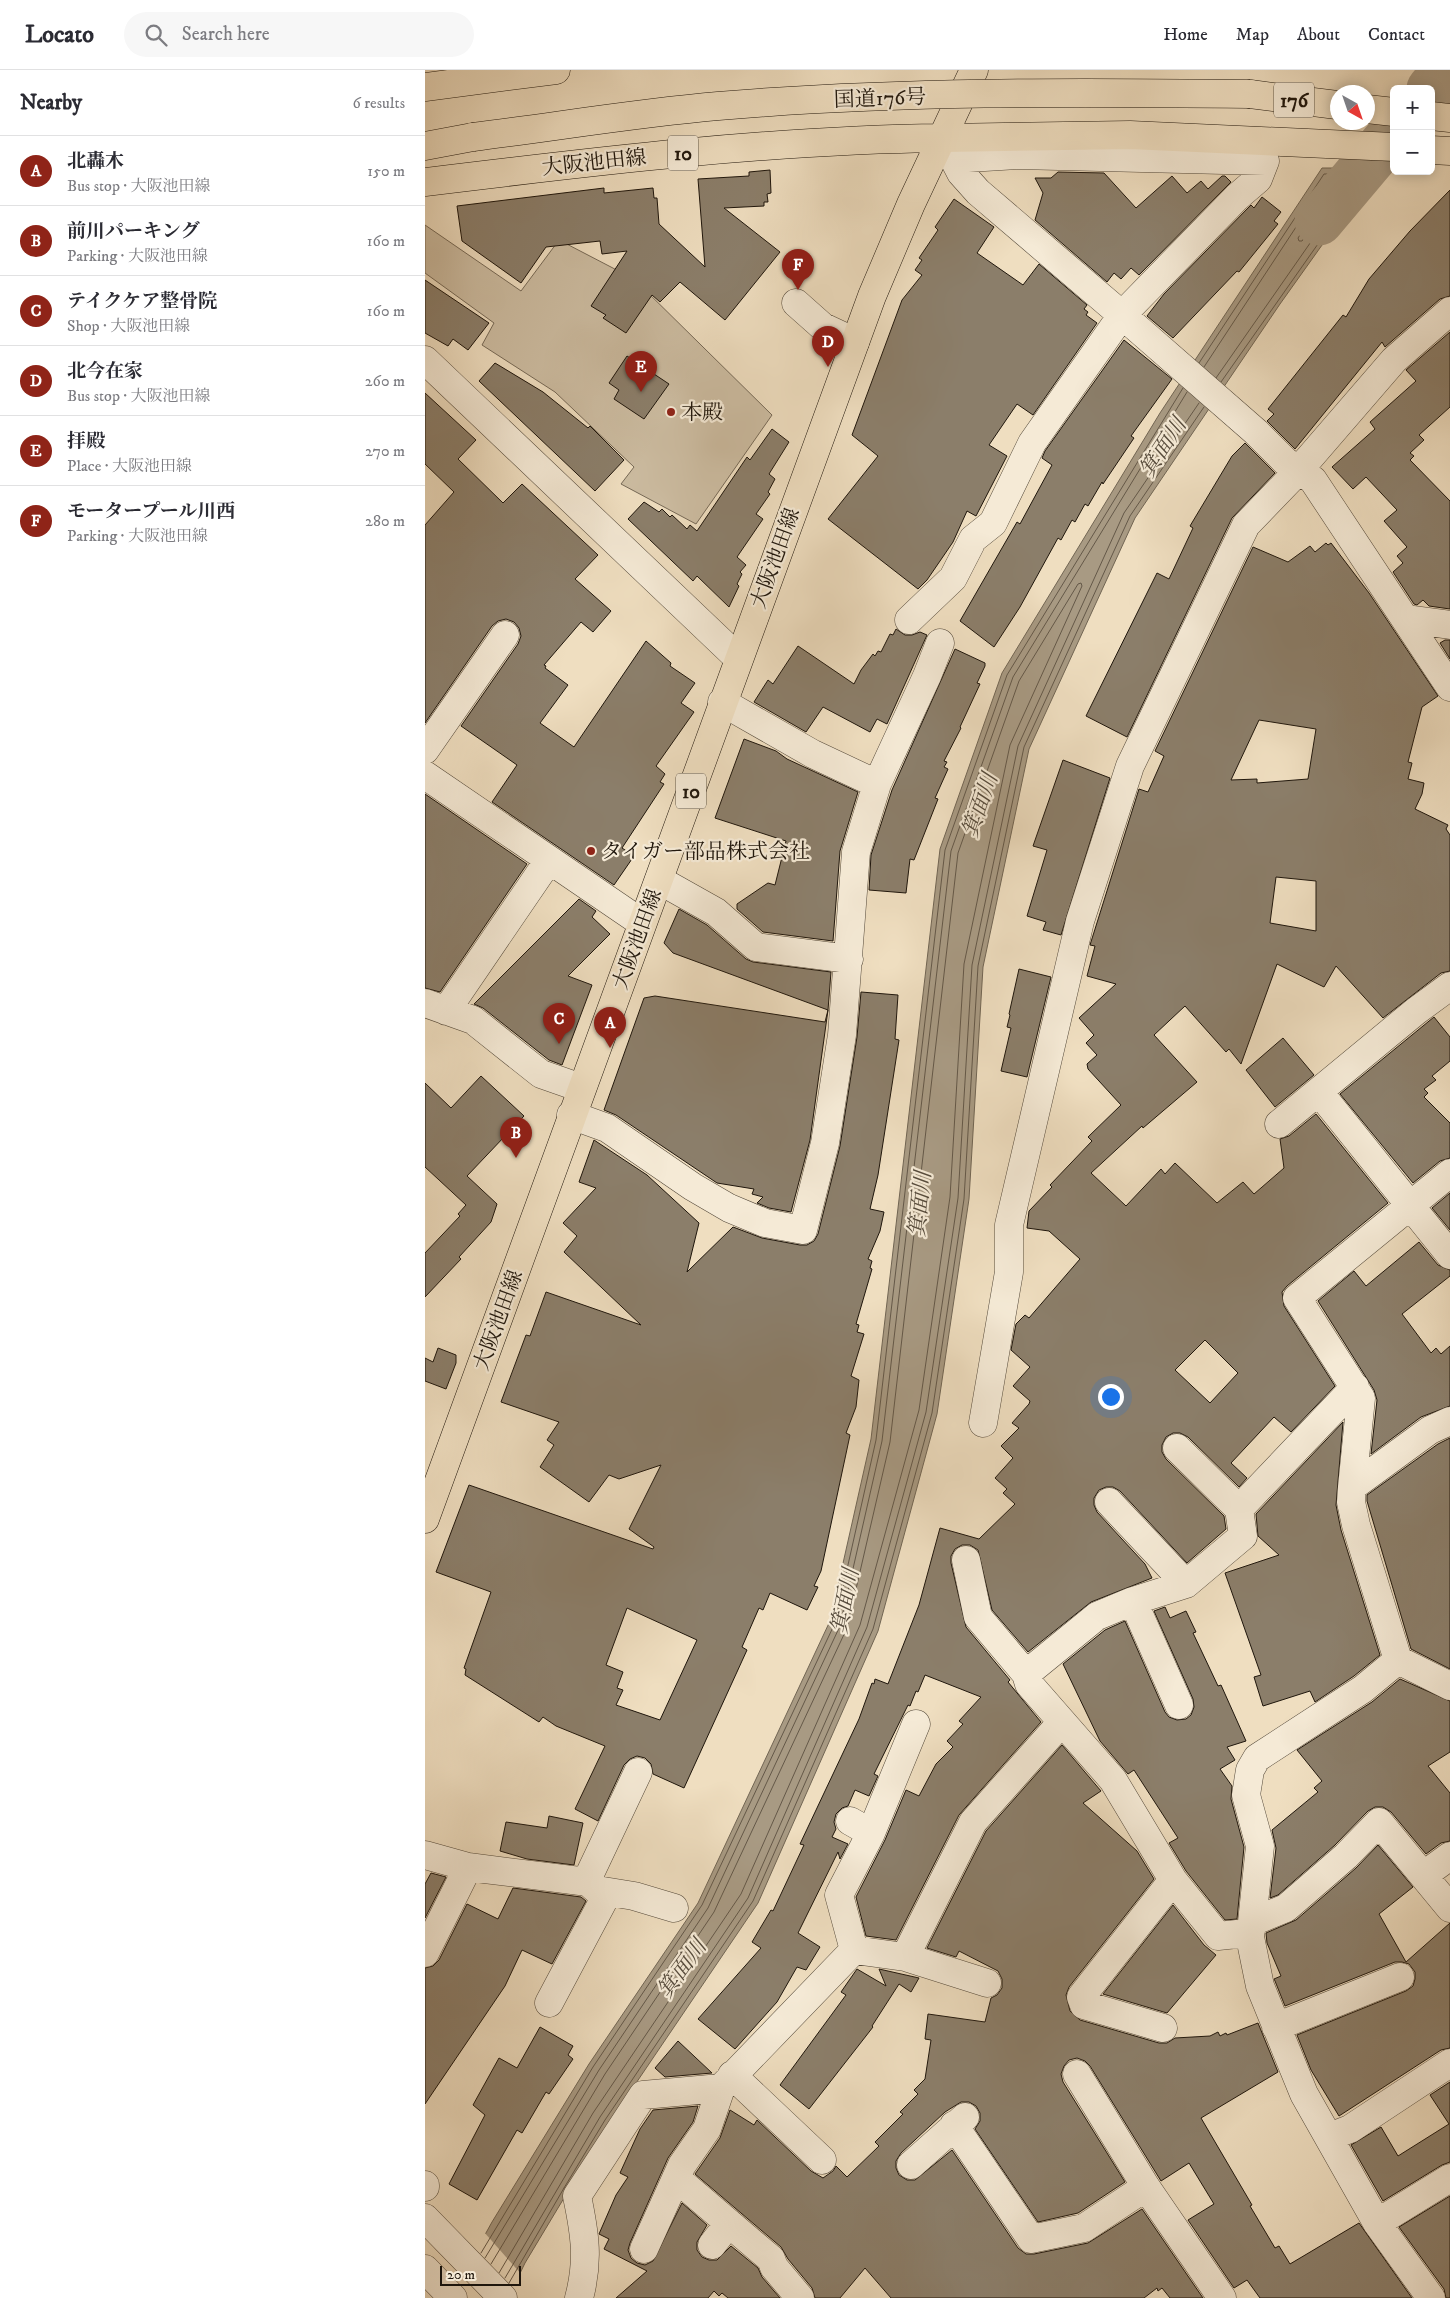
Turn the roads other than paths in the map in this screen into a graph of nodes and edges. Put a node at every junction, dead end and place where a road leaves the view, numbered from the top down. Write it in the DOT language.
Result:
graph roads {
  1 [pos="556,70"];
  2 [pos="974,70"];
  3 [pos="425,87"];
  4 [pos="1250,94"];
  5 [pos="1330,98"];
  6 [pos="1375,100"];
  7 [pos="1390,101"];
  8 [pos="1435,102"];
  9 [pos="1450,103"];
  10 [pos="1330,104"];
  11 [pos="1375,109"];
  12 [pos="1390,111"];
  13 [pos="1435,116"];
  14 [pos="1450,118"];
  15 [pos="943,138"];
  16 [pos="425,146"];
  17 [pos="1018,146"];
  18 [pos="1390,147"];
  19 [pos="1435,150"];
  20 [pos="1450,151"];
  21 [pos="425,182"];
  22 [pos="990,202"];
  23 [pos="795,303"];
  24 [pos="1450,311"];
  25 [pos="1122,315"];
  26 [pos="855,342"];
  27 [pos="425,360"];
  28 [pos="1299,470"];
  29 [pos="1407,619"];
  30 [pos="909,620"];
  31 [pos="1450,625"];
  32 [pos="505,635"];
  33 [pos="940,643"];
  34 [pos="738,658"];
  35 [pos="1450,686"];
  36 [pos="722,702"];
  37 [pos="425,750"];
  38 [pos="425,775"];
  39 [pos="877,784"];
  40 [pos="549,860"];
  41 [pos="659,880"];
  42 [pos="642,923"];
  43 [pos="849,959"];
  44 [pos="1449,989"];
  45 [pos="435,1007"];
  46 [pos="581,1088"];
  47 [pos="1319,1092"];
  48 [pos="571,1115"];
  49 [pos="1279,1124"];
  50 [pos="1450,1173"];
  51 [pos="1410,1205"];
  52 [pos="1450,1255"];
  53 [pos="1355,1387"];
  54 [pos="1450,1421"];
  55 [pos="983,1423"];
  56 [pos="1177,1448"];
  57 [pos="1352,1487"];
  58 [pos="1109,1502"];
  59 [pos="1239,1509"];
  60 [pos="425,1519"];
  61 [pos="966,1560"];
  62 [pos="1186,1584"];
  63 [pos="1133,1601"];
  64 [pos="1398,1660"];
  65 [pos="1025,1674"];
  66 [pos="1450,1686"];
  67 [pos="1179,1705"];
  68 [pos="1061,1723"];
  69 [pos="916,1724"];
  70 [pos="638,1772"];
  71 [pos="425,1855"];
  72 [pos="1450,1856"];
  73 [pos="468,1867"];
  74 [pos="1424,1875"];
  75 [pos="1173,1880"];
  76 [pos="597,1887"];
  77 [pos="674,1908"];
  78 [pos="1450,1908"];
  79 [pos="1251,1930"];
  80 [pos="854,1950"];
  81 [pos="425,1953"];
  82 [pos="905,1957"];
  83 [pos="1400,1977"];
  84 [pos="987,1983"];
  85 [pos="549,2003"];
  86 [pos="1276,2026"];
  87 [pos="1163,2028"];
  88 [pos="1450,2063"];
  89 [pos="1077,2074"];
  90 [pos="727,2082"];
  91 [pos="1329,2138"];
  92 [pos="822,2160"];
  93 [pos="911,2165"];
  94 [pos="676,2178"];
  95 [pos="1450,2178"];
  96 [pos="1146,2187"];
  97 [pos="425,2218"];
  98 [pos="729,2223"];
  99 [pos="1377,2223"];
  100 [pos="713,2245"];
  101 [pos="644,2249"];
  102 [pos="429,2273"];
  103 [pos="453,2298"];
  104 [pos="503,2298"];
  105 [pos="579,2298"];
  106 [pos="800,2298"];
  107 [pos="1222,2298"];
  108 [pos="1431,2298"];
  1 -- 3 [label="main road"];
  2 -- 15 [label="main road, 大阪池田線 / 10"];
  4 -- 5 [label="main road"];
  4 -- 10 [label="main road, 国道176号 / 176"];
  4 -- 16 [label="main road, 国道176号 / 176, bridge"];
  6 -- 7 [label="main road"];
  8 -- 9 [label="main road"];
  11 -- 12 [label="main road"];
  13 -- 14 [label="main road"];
  15 -- 17 [label="main road"];
  15 -- 21 [label="main road, 大阪池田線 / 10"];
  15 -- 22 [label="street"];
  15 -- 26 [label="main road, 大阪池田線 / 10"];
  17 -- 18 [label="main road"];
  17 -- 22 [label="street"];
  17 -- 25 [label="street"];
  19 -- 20 [label="main road"];
  22 -- 25 [label="street"];
  23 -- 26 [label="street"];
  24 -- 28 [label="street"];
  25 -- 28 [label="street"];
  25 -- 30 [label="street"];
  26 -- 34 [label="main road, 大阪池田線 / 10"];
  27 -- 34 [label="street"];
  28 -- 29 [label="street"];
  28 -- 55 [label="street"];
  29 -- 31 [label="street"];
  29 -- 35 [label="street"];
  32 -- 37 [label="street"];
  33 -- 39 [label="street"];
  34 -- 36 [label="main road, 大阪池田線 / 10"];
  36 -- 39 [label="street"];
  36 -- 41 [label="main road, 大阪池田線 / 10"];
  38 -- 40 [label="street"];
  39 -- 43 [label="street"];
  40 -- 42 [label="street"];
  40 -- 45 [label="street"];
  41 -- 42 [label="main road, 大阪池田線 / 10"];
  41 -- 43 [label="street"];
  42 -- 46 [label="main road, 大阪池田線 / 10"];
  43 -- 48 [label="street"];
  44 -- 47 [label="street"];
  45 -- 46 [label="street"];
  46 -- 48 [label="main road, 大阪池田線 / 10"];
  47 -- 49 [label="street"];
  47 -- 51 [label="street"];
  48 -- 60 [label="main road, 大阪池田線 / 10"];
  50 -- 51 [label="street"];
  51 -- 52 [label="street"];
  51 -- 53 [label="street"];
  53 -- 57 [label="street"];
  53 -- 59 [label="street"];
  54 -- 57 [label="street"];
  56 -- 59 [label="street"];
  57 -- 64 [label="street"];
  58 -- 62 [label="street"];
  59 -- 62 [label="street"];
  61 -- 65 [label="street"];
  62 -- 63 [label="street"];
  63 -- 65 [label="street"];
  63 -- 67 [label="street"];
  64 -- 66 [label="street"];
  64 -- 79 [label="street"];
  65 -- 68 [label="street"];
  68 -- 75 [label="street"];
  68 -- 82 [label="street"];
  69 -- 80 [label="street"];
  70 -- 76 [label="street"];
  71 -- 73 [label="street"];
  72 -- 74 [label="street"];
  73 -- 76 [label="street"];
  73 -- 81 [label="street"];
  74 -- 78 [label="street"];
  74 -- 79 [label="street"];
  75 -- 79 [label="street"];
  75 -- 87 [label="street"];
  76 -- 77 [label="street"];
  76 -- 85 [label="street"];
  79 -- 86 [label="street"];
  80 -- 82 [label="street"];
  80 -- 90 [label="street"];
  82 -- 84 [label="street"];
  83 -- 86 [label="street"];
  86 -- 91 [label="street"];
  88 -- 91 [label="street"];
  89 -- 96 [label="street"];
  90 -- 92 [label="street"];
  90 -- 94 [label="street"];
  90 -- 105 [label="street"];
  91 -- 99 [label="street"];
  93 -- 96 [label="street"];
  94 -- 98 [label="street"];
  94 -- 101 [label="street"];
  95 -- 99 [label="street"];
  96 -- 107 [label="street"];
  97 -- 104 [label="street"];
  98 -- 100 [label="street"];
  98 -- 106 [label="street"];
  99 -- 108 [label="street"];
  102 -- 103 [label="street"];
}
